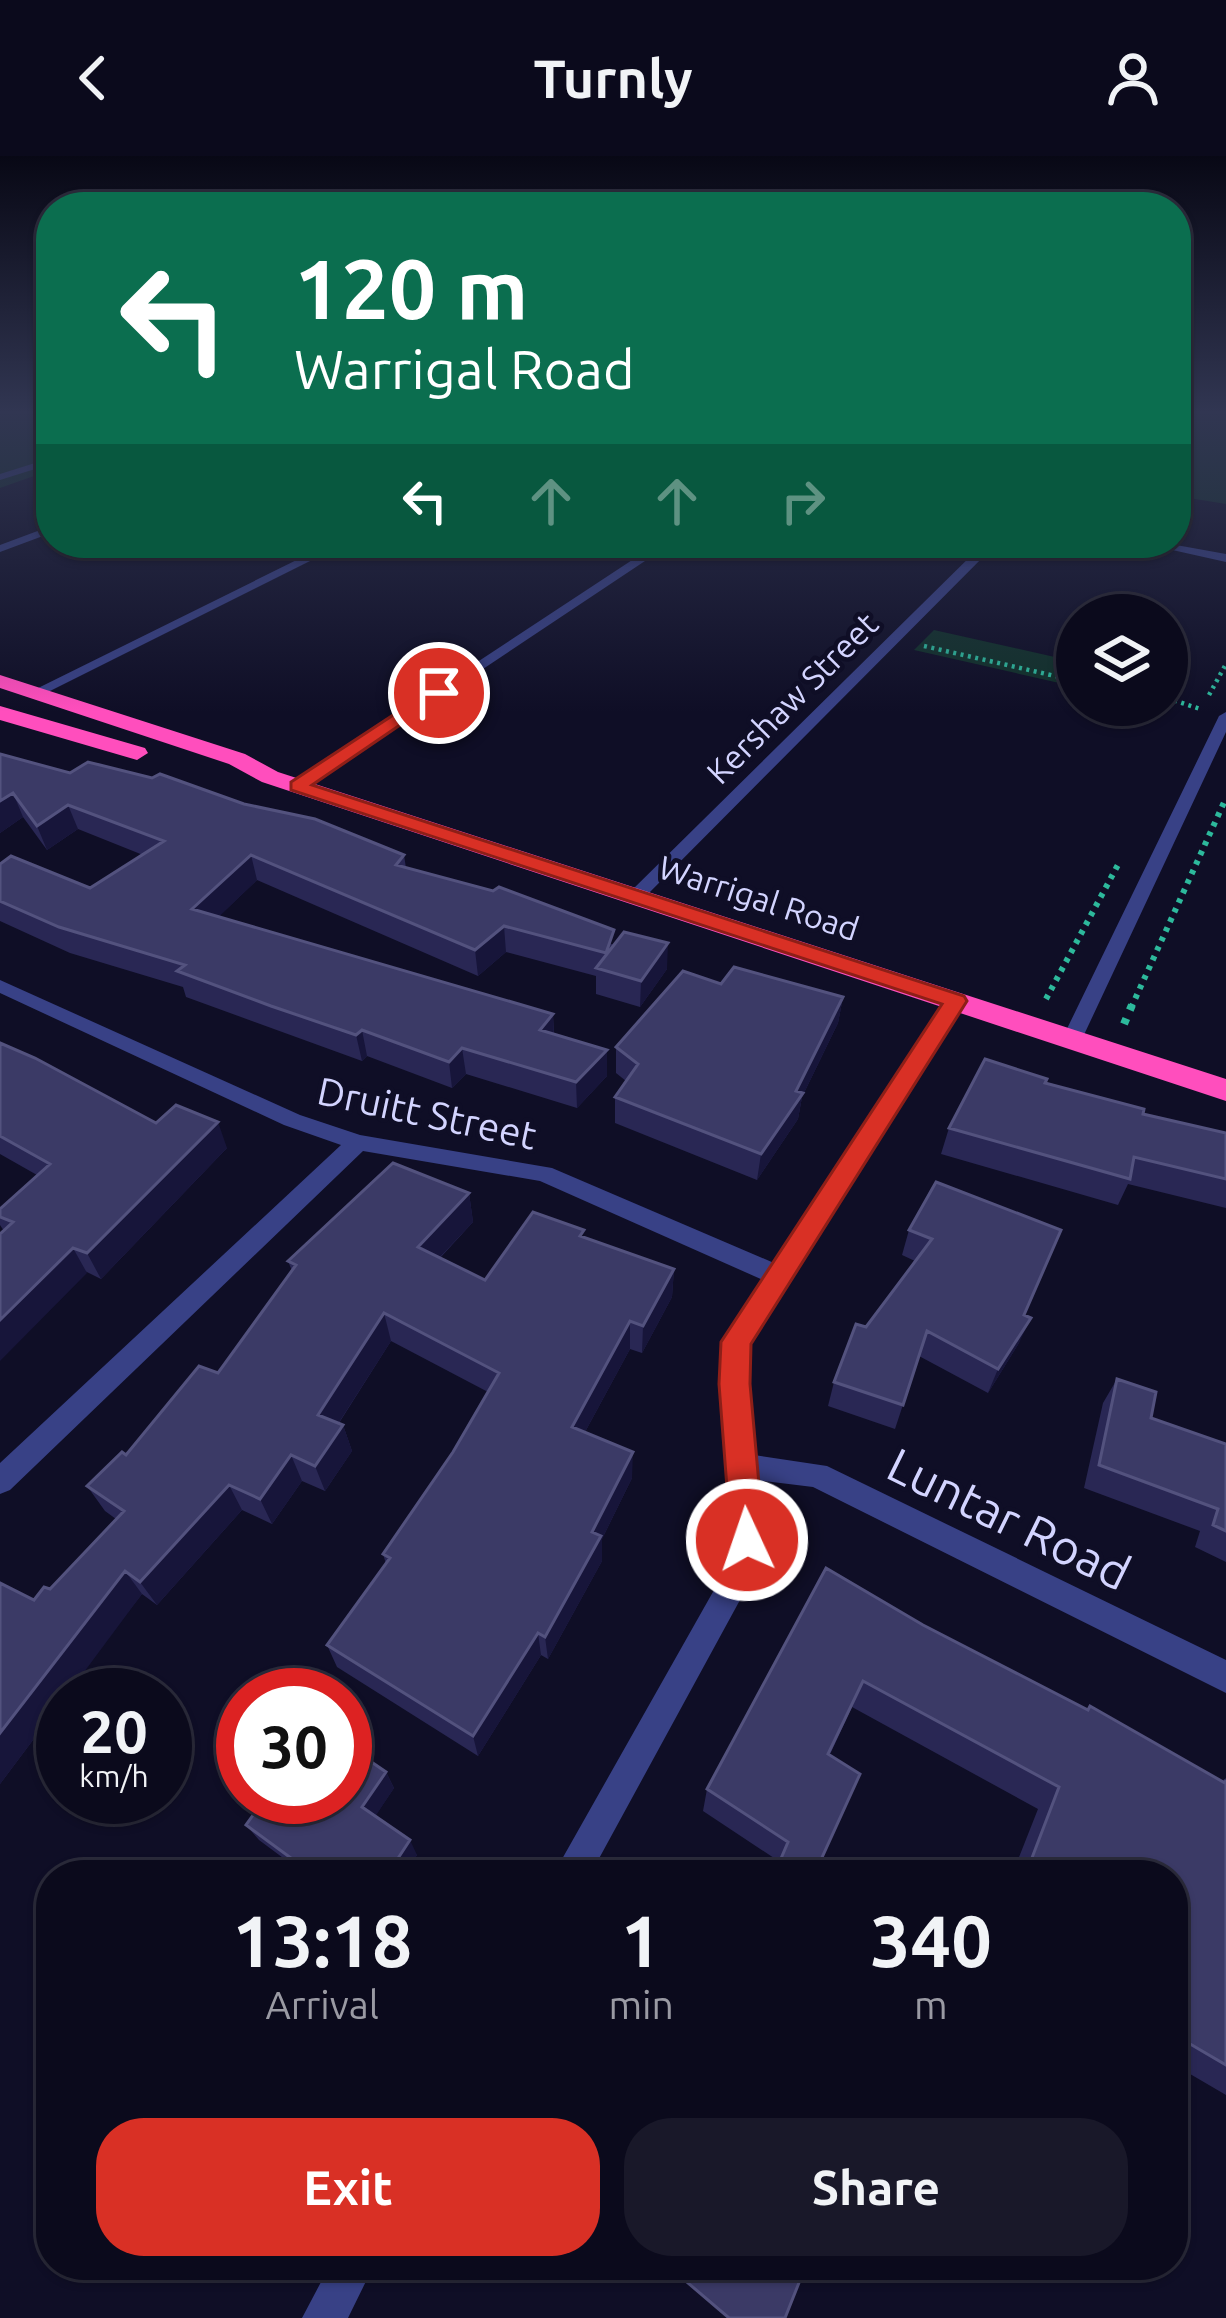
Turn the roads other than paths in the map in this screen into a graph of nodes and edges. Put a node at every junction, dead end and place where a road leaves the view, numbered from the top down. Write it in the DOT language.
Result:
graph roads {
  1 [pos="36,535"];
  2 [pos="0,549"];
  3 [pos="1191,551"];
  4 [pos="310,558"];
  5 [pos="643,558"];
  6 [pos="976,558"];
  7 [pos="1226,558"];
  8 [pos="0,681"];
  9 [pos="35,693"];
  10 [pos="0,713"];
  11 [pos="1226,716"];
  12 [pos="269,777"];
  13 [pos="298,786"];
  14 [pos="636,896"];
  15 [pos="0,986"];
  16 [pos="956,1001"];
  17 [pos="1072,1040"];
  18 [pos="1226,1090"];
  19 [pos="358,1142"];
  20 [pos="776,1275"];
  21 [pos="744,1466"];
  22 [pos="0,1481"];
  23 [pos="1226,1676"];
  24 [pos="579,1860"];
  25 [pos="345,2280"];
  26 [pos="323,2318"];
  1 -- 2 [label="street"];
  3 -- 7 [label="street"];
  4 -- 9 [label="street"];
  5 -- 13 [label="street"];
  6 -- 14 [label="street, Kershaw Street"];
  8 -- 9 [label="highway, Warrigal Road"];
  9 -- 12 [label="highway, Warrigal Road"];
  10 -- 12 [label="highway, Warrigal Road"];
  11 -- 17 [label="street"];
  12 -- 13 [label="highway, Warrigal Road"];
  13 -- 14 [label="highway, Warrigal Road"];
  14 -- 16 [label="highway, Warrigal Road"];
  15 -- 19 [label="street, Druitt Street"];
  16 -- 17 [label="highway, Warrigal Road"];
  16 -- 20 [label="street"];
  17 -- 18 [label="highway, Warrigal Road"];
  19 -- 20 [label="street, Druitt Street"];
  19 -- 22 [label="street"];
  20 -- 21 [label="street"];
  21 -- 23 [label="street, Luntar Road"];
  21 -- 24 [label="street"];
  25 -- 26 [label="street"];
}
